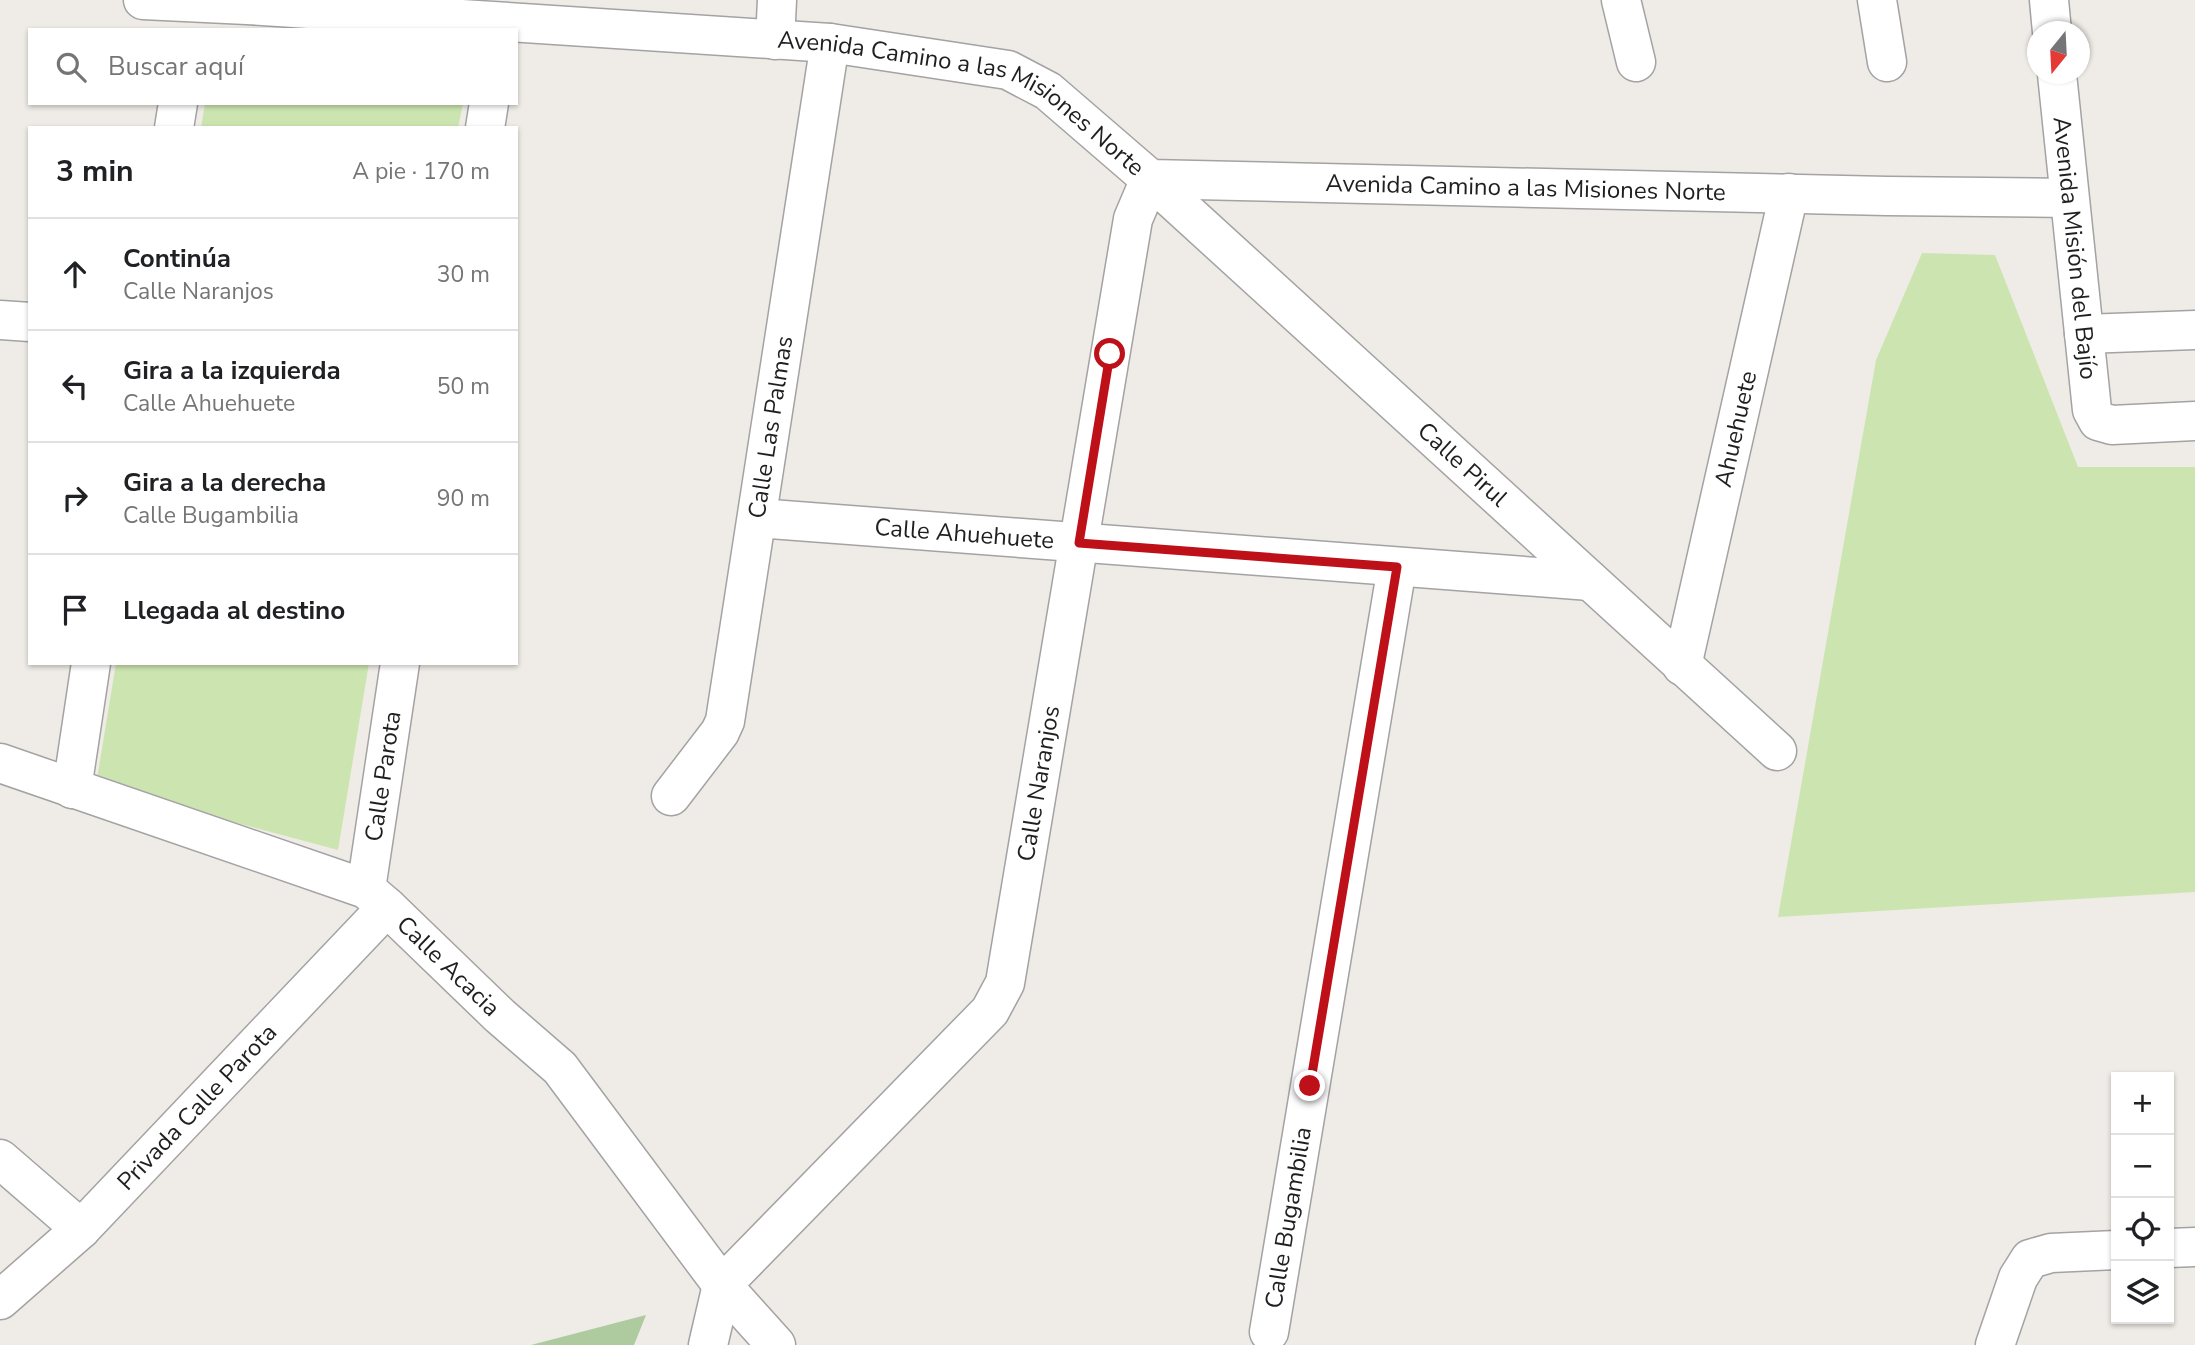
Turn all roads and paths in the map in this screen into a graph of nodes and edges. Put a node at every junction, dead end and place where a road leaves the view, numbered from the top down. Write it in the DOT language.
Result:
graph roads {
  1 [pos="143,0"];
  2 [pos="778,0"];
  3 [pos="1621,0"];
  4 [pos="1877,0"];
  5 [pos="2049,0"];
  6 [pos="192,17"];
  7 [pos="2051,21"];
  8 [pos="501,26"];
  9 [pos="775,40"];
  10 [pos="830,43"];
  11 [pos="1636,62"];
  12 [pos="1887,62"];
  13 [pos="2058,84"];
  14 [pos="178,105"];
  15 [pos="489,105"];
  16 [pos="174,126"];
  17 [pos="485,126"];
  18 [pos="1150,179"];
  19 [pos="1789,193"];
  20 [pos="2069,198"];
  21 [pos="0,320"];
  22 [pos="28,322"];
  23 [pos="2195,330"];
  24 [pos="2084,334"];
  25 [pos="2195,421"];
  26 [pos="757,518"];
  27 [pos="1079,543"];
  28 [pos="1397,567"];
  29 [pos="1590,581"];
  30 [pos="91,665"];
  31 [pos="400,665"];
  32 [pos="1682,666"];
  33 [pos="1777,751"];
  34 [pos="0,763"];
  35 [pos="72,789"];
  36 [pos="671,796"];
  37 [pos="377,898"];
  38 [pos="0,1159"];
  39 [pos="81,1229"];
  40 [pos="2195,1247"];
  41 [pos="2174,1248"];
  42 [pos="2111,1250"];
  43 [pos="722,1285"];
  44 [pos="0,1300"];
  45 [pos="1269,1332"];
  46 [pos="708,1345"];
  47 [pos="776,1345"];
  48 [pos="1995,1345"];
  1 -- 6 [label="street, Avenida Camino a las Misiones Norte"];
  2 -- 9 [label="street"];
  3 -- 11 [label="street"];
  4 -- 12 [label="street"];
  5 -- 7 [label="street"];
  6 -- 8 [label="street, Avenida Camino a las Misiones Norte"];
  8 -- 9 [label="street, Avenida Camino a las Misiones Norte"];
  9 -- 10 [label="street, Avenida Camino a las Misiones Norte"];
  10 -- 18 [label="street, Avenida Camino a las Misiones Norte"];
  10 -- 26 [label="street, Calle Las Palmas"];
  13 -- 20 [label="street, Avenida Misión del Bajío"];
  14 -- 16 [label="street"];
  15 -- 17 [label="street"];
  18 -- 19 [label="street, Avenida Camino a las Misiones Norte"];
  18 -- 27 [label="street, Calle Naranjos"];
  18 -- 29 [label="street, Calle Pirul"];
  19 -- 20 [label="street, Avenida Camino a las Misiones Norte"];
  19 -- 32 [label="street, Ahuehuete"];
  20 -- 24 [label="street, Avenida Misión del Bajío"];
  21 -- 22 [label="street"];
  23 -- 24 [label="street"];
  24 -- 25 [label="street, Avenida Misión del Bajío"];
  26 -- 27 [label="street, Calle Ahuehuete"];
  26 -- 36 [label="street, Calle Las Palmas"];
  27 -- 28 [label="street, Calle Ahuehuete"];
  27 -- 43 [label="street, Calle Naranjos"];
  28 -- 29 [label="street, Calle Ahuehuete"];
  28 -- 45 [label="street, Calle Bugambilia"];
  29 -- 32 [label="street, Calle Pirul"];
  30 -- 35 [label="street"];
  31 -- 37 [label="street, Calle Parota"];
  32 -- 33 [label="street, Calle Pirul"];
  34 -- 35 [label="street, Calle Acacia"];
  35 -- 37 [label="street, Calle Acacia"];
  37 -- 39 [label="street, Privada Calle Parota"];
  37 -- 43 [label="street, Calle Acacia"];
  38 -- 39 [label="street"];
  39 -- 44 [label="street, Privada Calle Parota"];
  40 -- 41 [label="street"];
  42 -- 48 [label="street"];
  43 -- 46 [label="street"];
  43 -- 47 [label="street, Calle Acacia"];
}
